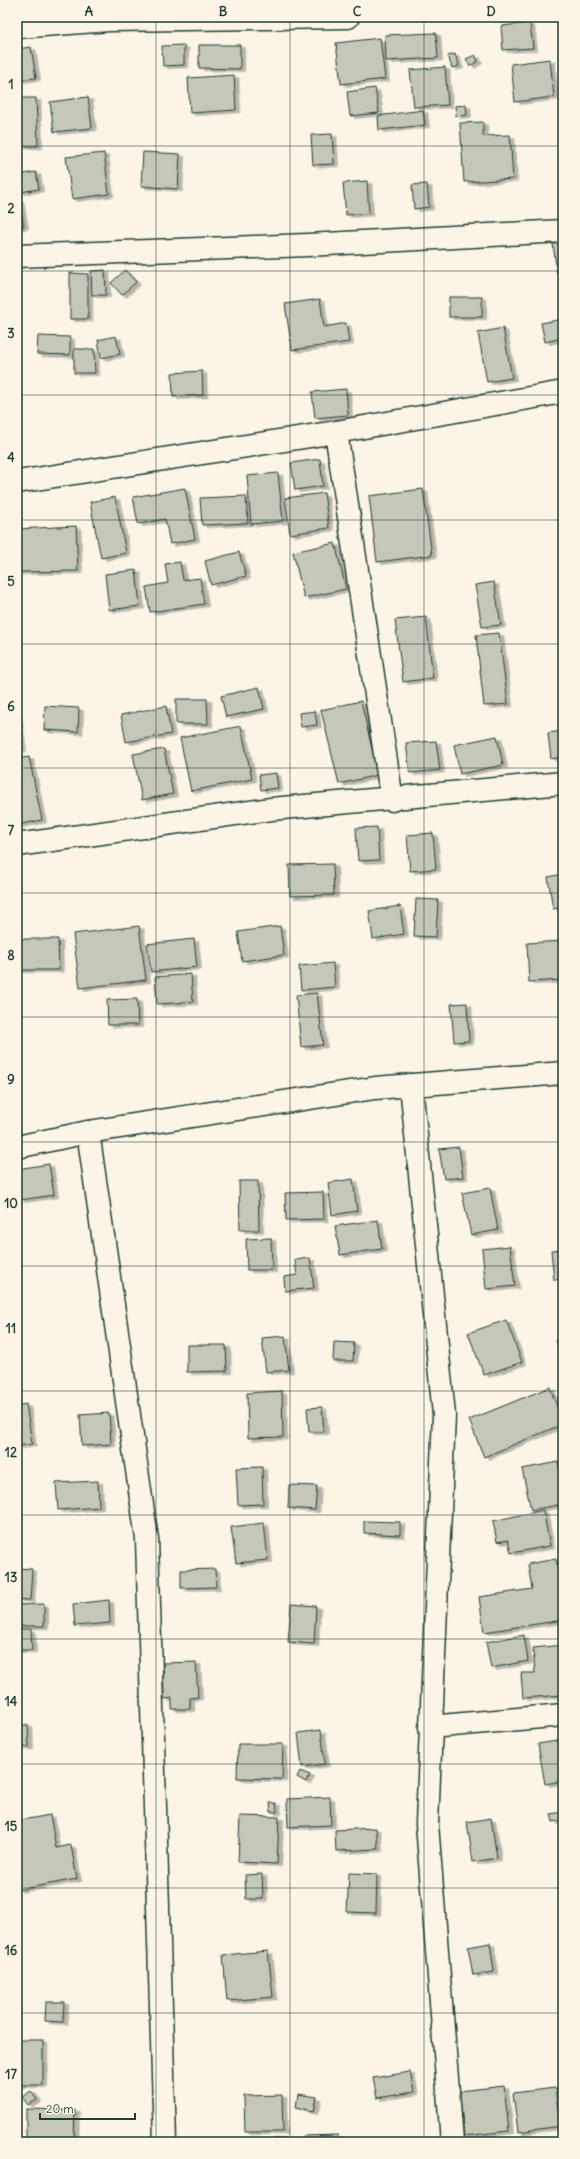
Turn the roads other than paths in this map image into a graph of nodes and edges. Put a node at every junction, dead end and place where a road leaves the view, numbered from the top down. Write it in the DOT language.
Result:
graph roads {
  1 [pos="348,17"];
  2 [pos="138,18"];
  3 [pos="306,18"];
  4 [pos="17,27"];
  5 [pos="563,231"];
  6 [pos="17,256"];
  7 [pos="563,392"];
  8 [pos="336,432"];
  9 [pos="17,482"];
  10 [pos="563,783"];
  11 [pos="392,800"];
  12 [pos="17,845"];
  13 [pos="563,1073"];
  14 [pos="411,1085"];
  15 [pos="88,1132"];
  16 [pos="17,1146"];
  17 [pos="563,1715"];
  18 [pos="430,1727"];
  19 [pos="165,2142"];
  20 [pos="452,2142"];
  1 -- 3 [label="street"];
  2 -- 3 [label="street"];
  2 -- 4 [label="street"];
  5 -- 6 [label="street"];
  7 -- 8 [label="street"];
  8 -- 9 [label="street"];
  8 -- 11 [label="street"];
  10 -- 11 [label="street"];
  11 -- 12 [label="street"];
  13 -- 14 [label="street"];
  14 -- 15 [label="street"];
  14 -- 18 [label="street"];
  15 -- 16 [label="street"];
  15 -- 19 [label="street"];
  17 -- 18 [label="street"];
  18 -- 20 [label="street"];
}
